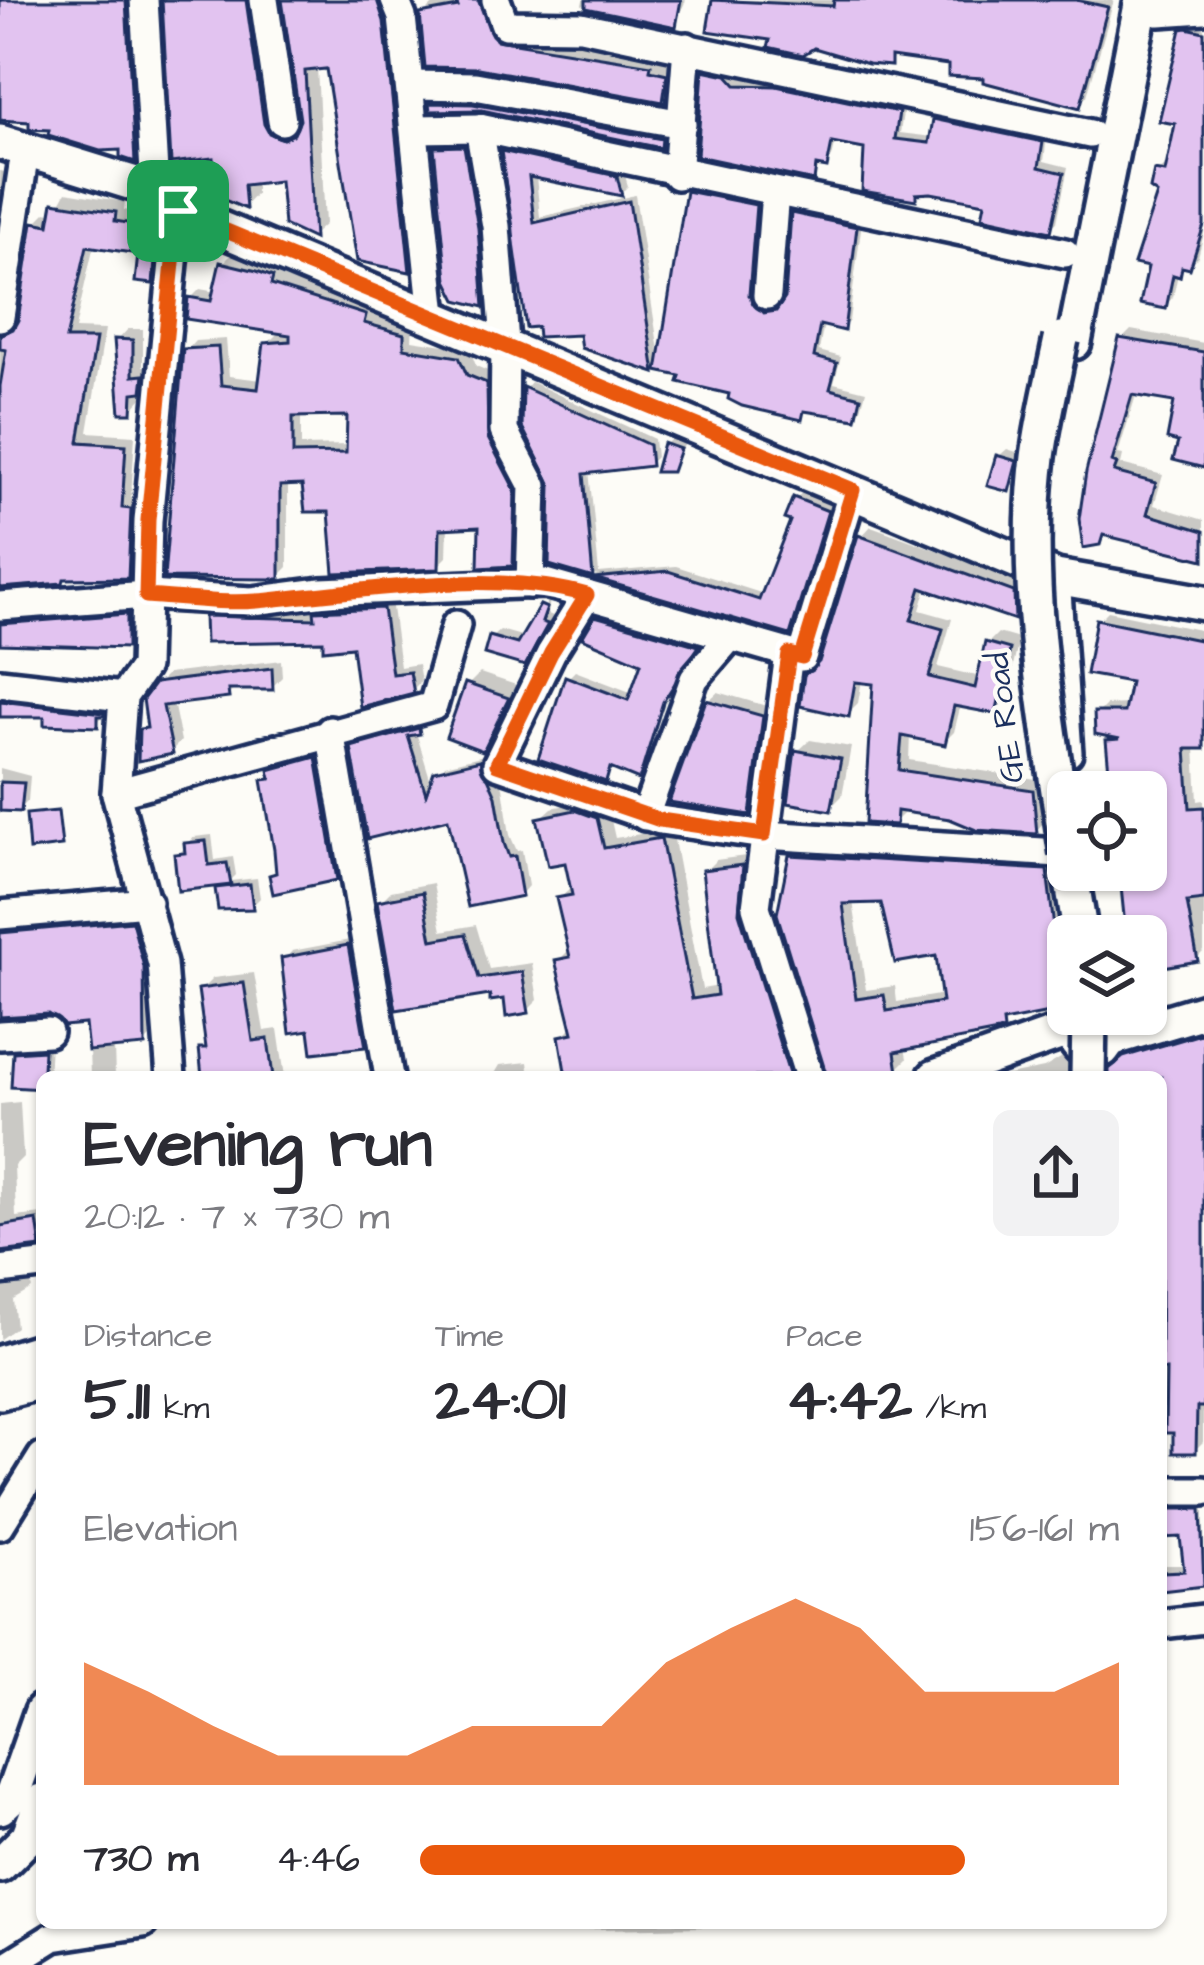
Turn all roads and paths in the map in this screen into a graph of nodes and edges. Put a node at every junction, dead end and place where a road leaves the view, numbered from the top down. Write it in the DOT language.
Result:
graph roads {
  1 [pos="143,0"];
  2 [pos="264,0"];
  3 [pos="395,0"];
  4 [pos="496,0"];
  5 [pos="1144,4"];
  6 [pos="1204,9"];
  7 [pos="577,13"];
  8 [pos="687,46"];
  9 [pos="410,85"];
  10 [pos="282,121"];
  11 [pos="682,124"];
  12 [pos="478,128"];
  13 [pos="416,129"];
  14 [pos="1090,134"];
  15 [pos="12,147"];
  16 [pos="677,175"];
  17 [pos="775,191"];
  18 [pos="166,201"];
  19 [pos="1065,253"];
  20 [pos="767,296"];
  21 [pos="433,315"];
  22 [pos="0,317"];
  23 [pos="1068,340"];
  24 [pos="505,343"];
  25 [pos="853,490"];
  26 [pos="1041,569"];
  27 [pos="530,584"];
  28 [pos="587,595"];
  29 [pos="146,596"];
  30 [pos="1204,603"];
  31 [pos="0,606"];
  32 [pos="456,625"];
  33 [pos="730,637"];
  34 [pos="789,654"];
  35 [pos="0,683"];
  36 [pos="123,697"];
  37 [pos="330,731"];
  38 [pos="1053,771"];
  39 [pos="1056,771"];
  40 [pos="1064,771"];
  41 [pos="1070,771"];
  42 [pos="116,793"];
  43 [pos="645,816"];
  44 [pos="764,835"];
  45 [pos="1047,861"];
  46 [pos="147,902"];
  47 [pos="0,915"];
  48 [pos="1204,992"];
  49 [pos="1167,1007"];
  50 [pos="1204,1011"];
  51 [pos="1167,1019"];
  52 [pos="48,1032"];
  53 [pos="0,1035"];
  54 [pos="1098,1035"];
  55 [pos="171,1071"];
  56 [pos="388,1071"];
  57 [pos="807,1071"];
  58 [pos="958,1071"];
  59 [pos="1014,1071"];
  60 [pos="36,1266"];
  61 [pos="0,1270"];
  62 [pos="36,1352"];
  63 [pos="0,1363"];
  64 [pos="36,1383"];
  65 [pos="0,1392"];
  66 [pos="36,1467"];
  67 [pos="1167,1490"];
  68 [pos="1204,1491"];
  69 [pos="0,1525"];
  70 [pos="1204,1619"];
  71 [pos="1167,1623"];
  72 [pos="36,1729"];
  73 [pos="0,1807"];
  74 [pos="36,1816"];
  75 [pos="0,1865"];
  76 [pos="53,1930"];
  77 [pos="8,1965"];
  1 -- 18 [label="street"];
  2 -- 10 [label="street"];
  3 -- 9 [label="street"];
  4 -- 7 [label="street"];
  5 -- 6 [label="street"];
  5 -- 23 [label="main road"];
  7 -- 8 [label="street"];
  8 -- 11 [label="street"];
  8 -- 14 [label="street"];
  9 -- 11 [label="street"];
  9 -- 13 [label="street"];
  11 -- 16 [label="street"];
  12 -- 13 [label="street"];
  12 -- 16 [label="street"];
  12 -- 24 [label="street"];
  13 -- 21 [label="street"];
  15 -- 18 [label="main road"];
  15 -- 22 [label="street"];
  16 -- 17 [label="street"];
  17 -- 19 [label="street"];
  17 -- 20 [label="street"];
  18 -- 21 [label="main road"];
  18 -- 29 [label="street"];
  21 -- 24 [label="main road"];
  23 -- 39 [label="main road, bridge"];
  23 -- 40 [label="main road, bridge"];
  24 -- 25 [label="main road"];
  24 -- 27 [label="street"];
  25 -- 26 [label="main road"];
  25 -- 34 [label="street"];
  26 -- 30 [label="main road"];
  26 -- 38 [label="street, GE Road"];
  26 -- 41 [label="street, GE Road"];
  27 -- 28 [label="street"];
  27 -- 29 [label="street"];
  28 -- 33 [label="street"];
  28 -- 43 [label="street"];
  29 -- 31 [label="street"];
  29 -- 36 [label="street"];
  32 -- 37 [label="street"];
  33 -- 34 [label="street"];
  33 -- 43 [label="street"];
  34 -- 44 [label="street"];
  35 -- 36 [label="street"];
  36 -- 42 [label="street"];
  37 -- 42 [label="street"];
  37 -- 56 [label="street"];
  42 -- 46 [label="street"];
  43 -- 44 [label="street"];
  44 -- 45 [label="street"];
  44 -- 57 [label="street"];
  46 -- 47 [label="street"];
  46 -- 55 [label="street"];
  48 -- 49 [label="main road"];
  50 -- 51 [label="main road"];
  52 -- 53 [label="street"];
  54 -- 58 [label="main road"];
  54 -- 59 [label="main road"];
  60 -- 61 [label="street"];
  62 -- 63 [label="main road"];
  64 -- 65 [label="main road"];
  66 -- 69 [label="street"];
  67 -- 68 [label="street"];
  70 -- 71 [label="street"];
  72 -- 73 [label="main road"];
  74 -- 75 [label="main road"];
  76 -- 77 [label="street"];
}
